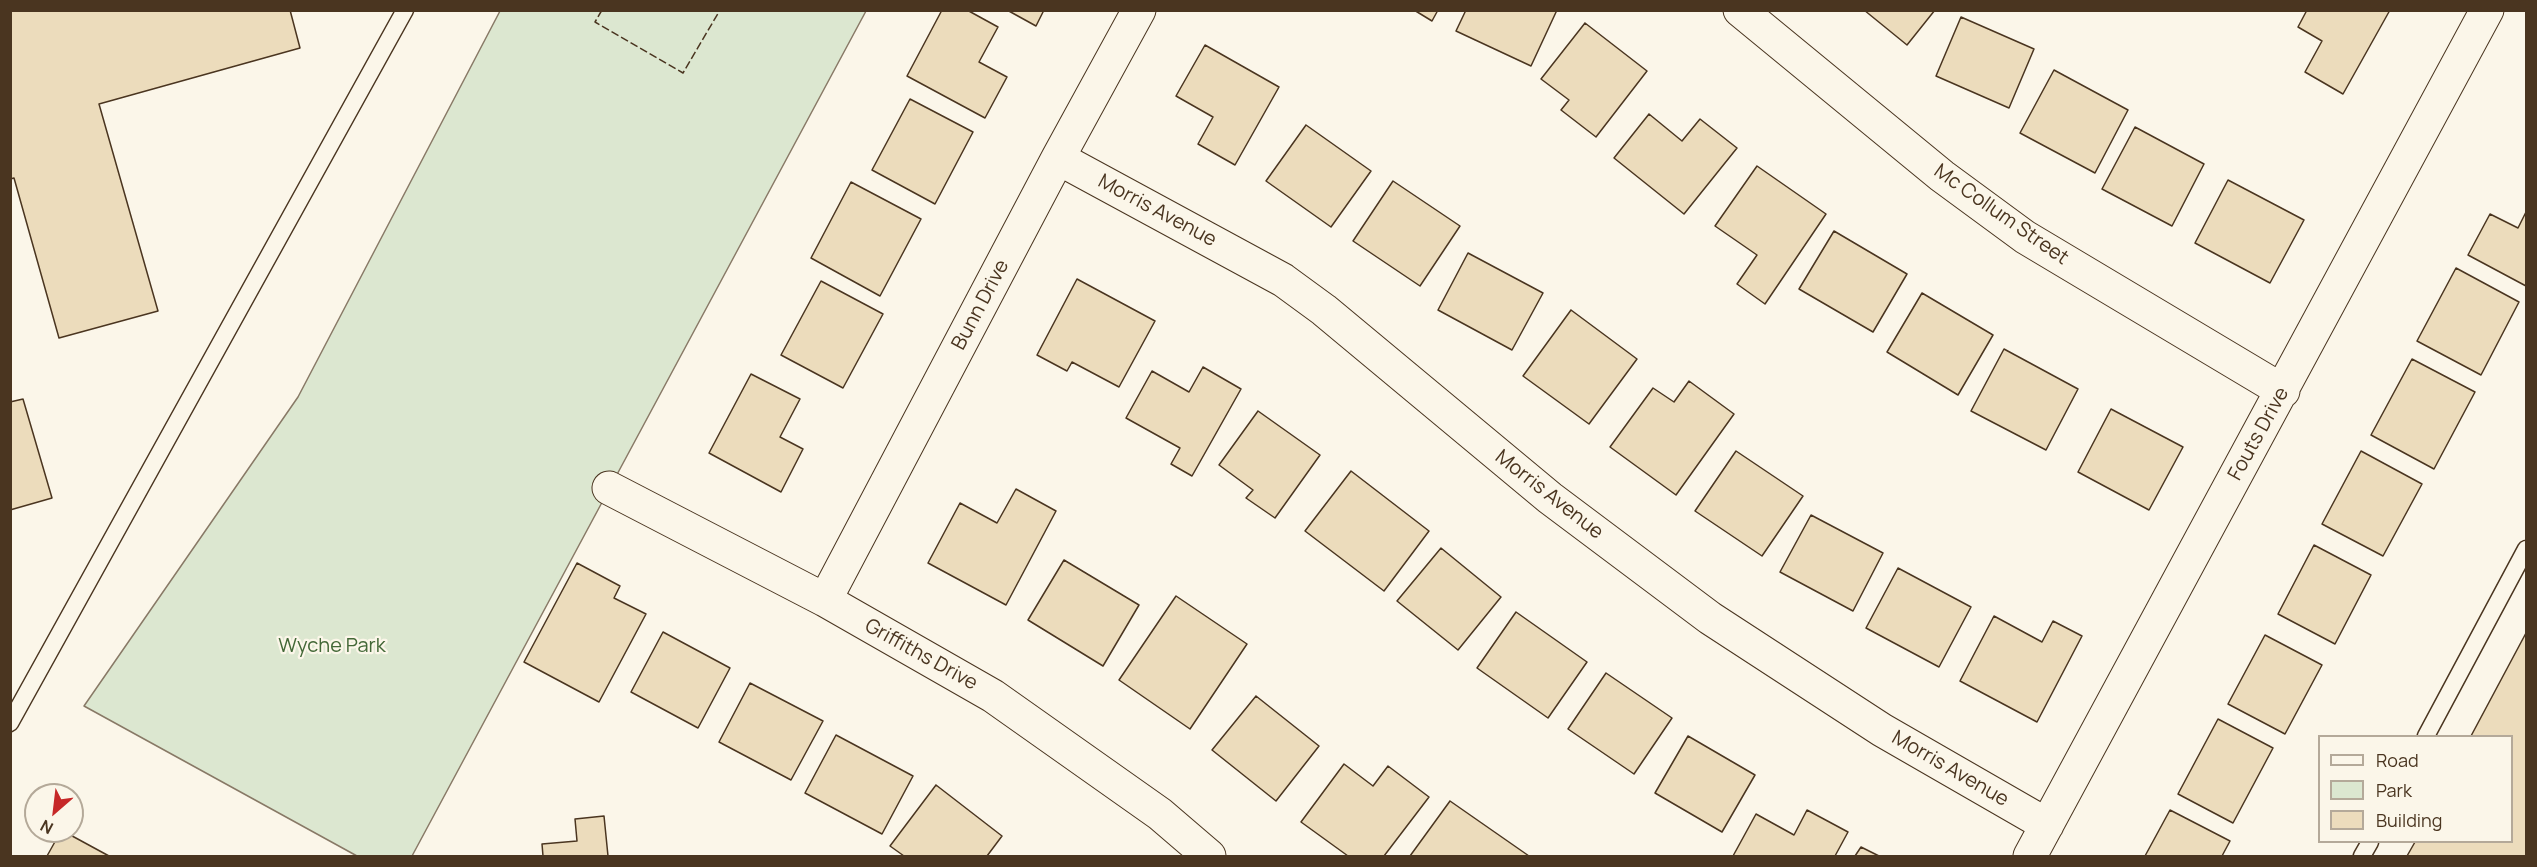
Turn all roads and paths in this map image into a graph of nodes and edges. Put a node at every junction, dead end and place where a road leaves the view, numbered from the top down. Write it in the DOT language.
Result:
graph roads {
  1 [pos="405,10"];
  2 [pos="1139,10"];
  3 [pos="1740,10"];
  4 [pos="2487,10"];
  5 [pos="1058,159"];
  6 [pos="2283,391"];
  7 [pos="609,488"];
  8 [pos="2526,549"];
  9 [pos="825,600"];
  10 [pos="10,723"];
  11 [pos="2427,735"];
  12 [pos="2047,825"];
  13 [pos="1209,856"];
  14 [pos="2030,856"];
  1 -- 10 [label="lane"];
  2 -- 5 [label="street, Bunn Drive"];
  3 -- 6 [label="street, Mc Collum Street"];
  4 -- 6 [label="street, Fouts Drive"];
  5 -- 9 [label="street, Bunn Drive"];
  5 -- 12 [label="street, Morris Avenue"];
  6 -- 12 [label="street, Fouts Drive"];
  7 -- 9 [label="street, Griffiths Drive"];
  8 -- 11 [label="lane"];
  9 -- 13 [label="street, Griffiths Drive"];
  12 -- 14 [label="street, Fouts Drive"];
}
